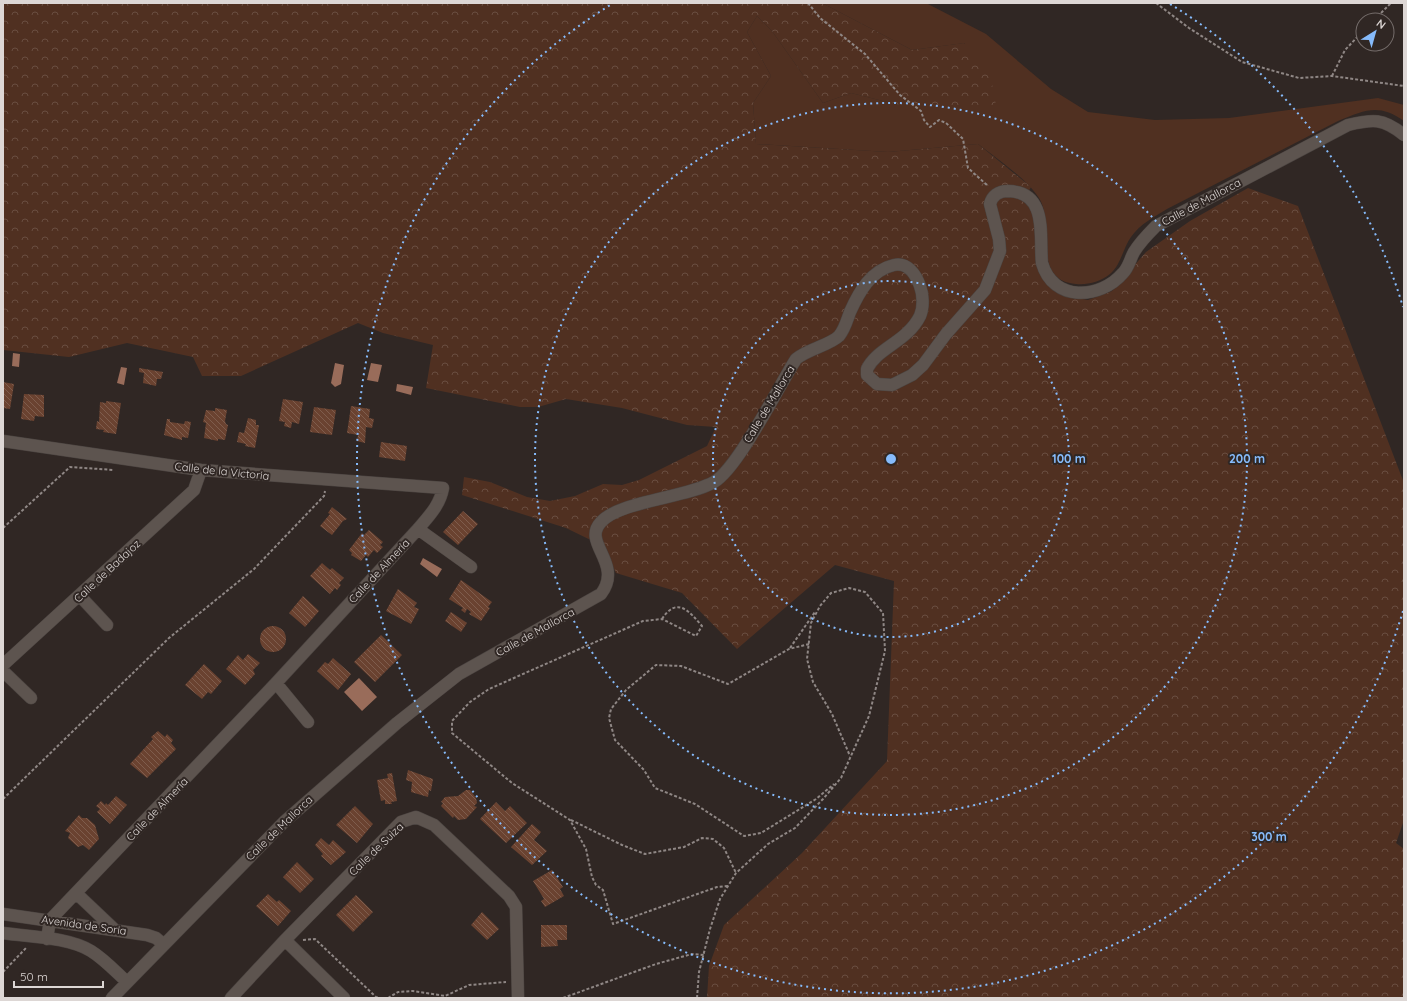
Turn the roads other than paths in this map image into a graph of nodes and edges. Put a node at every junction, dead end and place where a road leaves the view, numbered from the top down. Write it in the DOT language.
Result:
graph roads {
  1 [pos="1404,134"];
  2 [pos="3,440"];
  3 [pos="201,470"];
  4 [pos="442,488"];
  5 [pos="418,530"];
  6 [pos="471,567"];
  7 [pos="80,596"];
  8 [pos="107,625"];
  9 [pos="3,665"];
  10 [pos="3,670"];
  11 [pos="276,683"];
  12 [pos="30,698"];
  13 [pos="308,722"];
  14 [pos="76,893"];
  15 [pos="3,914"];
  16 [pos="50,920"];
  17 [pos="114,929"];
  18 [pos="3,934"];
  19 [pos="47,939"];
  20 [pos="285,940"];
  21 [pos="163,944"];
  22 [pos="127,982"];
  23 [pos="112,998"];
  24 [pos="231,998"];
  25 [pos="344,998"];
  26 [pos="518,998"];
  1 -- 21 [label="street, Calle de Mallorca"];
  2 -- 3 [label="street, Calle de la Victoria"];
  3 -- 4 [label="street, Calle de la Victoria"];
  3 -- 7 [label="street, Calle de Badajoz"];
  4 -- 5 [label="street, Calle de Almería"];
  5 -- 6 [label="street, Calle de Almería"];
  5 -- 11 [label="street, Calle de Almería"];
  7 -- 8 [label="street"];
  7 -- 9 [label="street, Calle de Badajoz"];
  10 -- 12 [label="street"];
  11 -- 13 [label="street"];
  11 -- 14 [label="street, Calle de Almería"];
  14 -- 16 [label="street, Calle de Almería"];
  14 -- 17 [label="street"];
  15 -- 16 [label="street, Avenida de Soria"];
  16 -- 17 [label="street, Avenida de Soria"];
  16 -- 19 [label="street"];
  17 -- 21 [label="street, Avenida de Soria"];
  18 -- 19 [label="street, Avenida de Soria"];
  19 -- 22 [label="street, Avenida de Soria"];
  20 -- 24 [label="street, Calle de Suiza"];
  20 -- 25 [label="street"];
  20 -- 26 [label="street, Calle de Suiza"];
  21 -- 22 [label="street, Calle de Mallorca"];
  22 -- 23 [label="street, Calle de Mallorca"];
}
